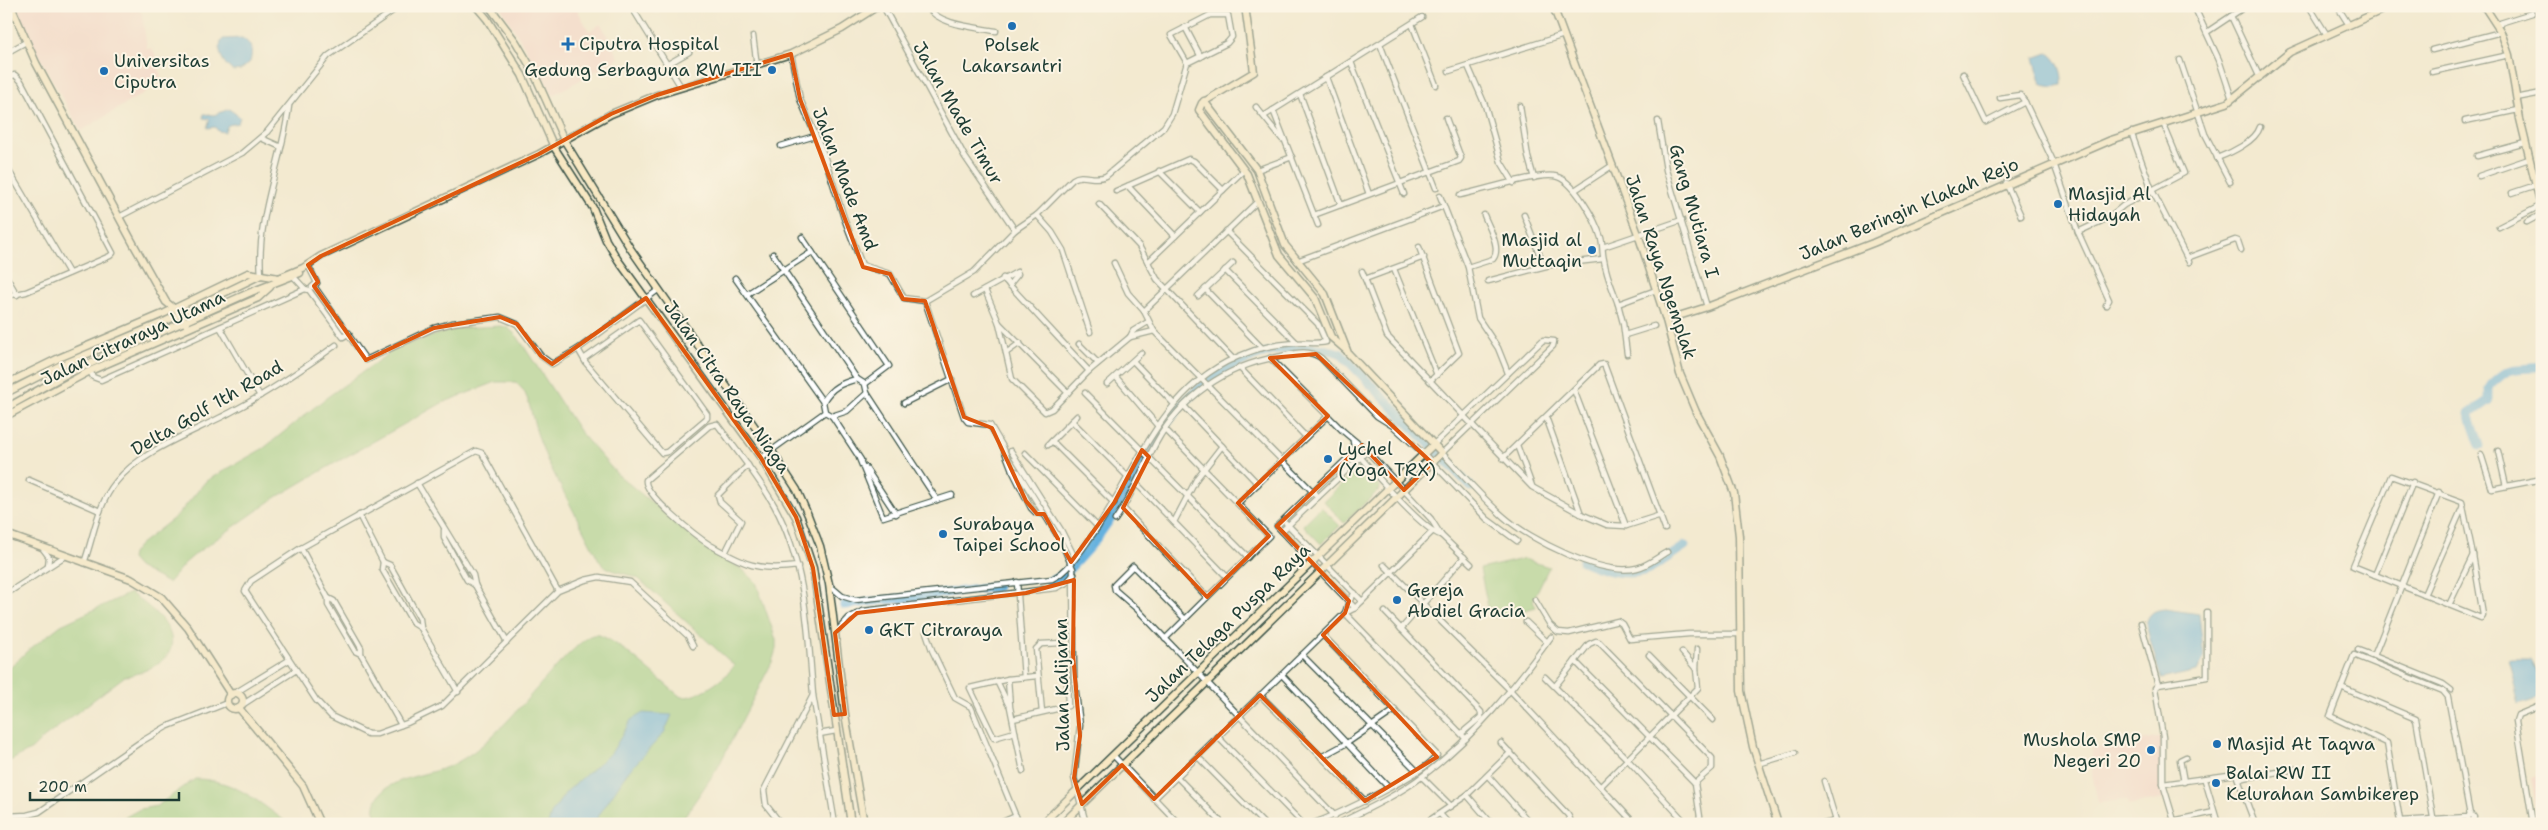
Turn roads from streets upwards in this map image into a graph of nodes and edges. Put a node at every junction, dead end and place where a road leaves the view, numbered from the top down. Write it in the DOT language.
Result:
graph roads {
  1 [pos="11,6"];
  2 [pos="400,6"];
  3 [pos="476,6"];
  4 [pos="489,6"];
  5 [pos="631,6"];
  6 [pos="878,6"];
  7 [pos="883,6"];
  8 [pos="927,6"];
  9 [pos="1245,6"];
  10 [pos="1552,6"];
  11 [pos="2194,6"];
  12 [pos="2246,6"];
  13 [pos="2309,6"];
  14 [pos="2337,6"];
  15 [pos="2391,6"];
  16 [pos="2484,6"];
  17 [pos="2532,13"];
  18 [pos="2231,16"];
  19 [pos="1422,18"];
  20 [pos="1412,24"];
  21 [pos="2496,24"];
  22 [pos="2349,25"];
  23 [pos="1185,28"];
  24 [pos="996,30"];
  25 [pos="2207,32"];
  26 [pos="2501,32"];
  27 [pos="1564,35"];
  28 [pos="2327,35"];
  29 [pos="753,36"];
  30 [pos="26,42"];
  31 [pos="1380,44"];
  32 [pos="2432,50"];
  33 [pos="689,52"];
  34 [pos="6,53"];
  35 [pos="791,54"];
  36 [pos="2509,55"];
  37 [pos="1201,57"];
  38 [pos="2180,60"];
  39 [pos="1351,62"];
  40 [pos="1188,63"];
  41 [pos="668,64"];
  42 [pos="757,66"];
  43 [pos="1468,66"];
  44 [pos="1449,71"];
  45 [pos="2432,72"];
  46 [pos="1963,74"];
  47 [pos="6,77"];
  48 [pos="1326,77"];
  49 [pos="2260,78"];
  50 [pos="1436,85"];
  51 [pos="681,87"];
  52 [pos="2542,93"];
  53 [pos="1300,94"];
  54 [pos="2000,98"];
  55 [pos="2516,98"];
  56 [pos="2233,100"];
  57 [pos="1204,101"];
  58 [pos="2025,102"];
  59 [pos="289,104"];
  60 [pos="1520,106"];
  61 [pos="1256,107"];
  62 [pos="1273,110"];
  63 [pos="2518,110"];
  64 [pos="2198,113"];
  65 [pos="1264,116"];
  66 [pos="1446,118"];
  67 [pos="1658,121"];
  68 [pos="2465,121"];
  69 [pos="2163,123"];
  70 [pos="2260,127"];
  71 [pos="2131,132"];
  72 [pos="815,136"];
  73 [pos="261,138"];
  74 [pos="564,140"];
  75 [pos="2525,142"];
  76 [pos="1286,143"];
  77 [pos="781,146"];
  78 [pos="280,147"];
  79 [pos="554,147"];
  80 [pos="2477,156"];
  81 [pos="1292,157"];
  82 [pos="2217,158"];
  83 [pos="2529,159"];
  84 [pos="2055,164"];
  85 [pos="6,166"];
  86 [pos="1613,166"];
  87 [pos="1244,170"];
  88 [pos="1257,170"];
  89 [pos="1159,171"];
  90 [pos="1430,173"];
  91 [pos="2479,176"];
  92 [pos="1534,178"];
  93 [pos="2230,182"];
  94 [pos="1514,183"];
  95 [pos="1400,184"];
  96 [pos="2006,184"];
  97 [pos="2536,185"];
  98 [pos="1128,186"];
  99 [pos="1436,188"];
  100 [pos="1223,190"];
  101 [pos="1575,190"];
  102 [pos="2152,190"];
  103 [pos="1116,191"];
  104 [pos="1369,194"];
  105 [pos="1404,194"];
  106 [pos="2512,194"];
  107 [pos="1460,195"];
  108 [pos="1440,196"];
  109 [pos="1259,201"];
  110 [pos="1099,204"];
  111 [pos="1341,205"];
  112 [pos="1444,206"];
  113 [pos="2541,208"];
  114 [pos="1200,212"];
  115 [pos="2542,214"];
  116 [pos="1037,215"];
  117 [pos="1314,215"];
  118 [pos="1484,215"];
  119 [pos="1524,215"];
  120 [pos="2021,216"];
  121 [pos="119,217"];
  122 [pos="1682,220"];
  123 [pos="2527,222"];
  124 [pos="1318,225"];
  125 [pos="2499,227"];
  126 [pos="1015,230"];
  127 [pos="1226,231"];
  128 [pos="2078,232"];
  129 [pos="1638,234"];
  130 [pos="1175,236"];
  131 [pos="802,237"];
  132 [pos="1419,247"];
  133 [pos="1603,247"];
  134 [pos="2240,250"];
  135 [pos="812,252"];
  136 [pos="773,254"];
  137 [pos="1424,257"];
  138 [pos="1604,259"];
  139 [pos="1297,261"];
  140 [pos="1114,262"];
  141 [pos="1148,262"];
  142 [pos="1233,263"];
  143 [pos="306,266"];
  144 [pos="1544,266"];
  145 [pos="1468,267"];
  146 [pos="1394,269"];
  147 [pos="785,270"];
  148 [pos="1225,270"];
  149 [pos="1362,271"];
  150 [pos="69,273"];
  151 [pos="6,276"];
  152 [pos="261,276"];
  153 [pos="294,277"];
  154 [pos="735,278"];
  155 [pos="1003,278"];
  156 [pos="1366,279"];
  157 [pos="1488,281"];
  158 [pos="1009,285"];
  159 [pos="314,286"];
  160 [pos="1166,289"];
  161 [pos="1205,289"];
  162 [pos="307,290"];
  163 [pos="658,290"];
  164 [pos="986,290"];
  165 [pos="1656,290"];
  166 [pos="17,294"];
  167 [pos="747,294"];
  168 [pos="6,296"];
  169 [pos="973,296"];
  170 [pos="1198,296"];
  171 [pos="646,298"];
  172 [pos="925,301"];
  173 [pos="166,302"];
  174 [pos="1618,304"];
  175 [pos="2106,305"];
  176 [pos="1707,307"];
  177 [pos="176,308"];
  178 [pos="1144,311"];
  179 [pos="165,313"];
  180 [pos="181,314"];
  181 [pos="1666,320"];
  182 [pos="166,321"];
  183 [pos="1148,322"];
  184 [pos="999,324"];
  185 [pos="187,325"];
  186 [pos="220,326"];
  187 [pos="1654,326"];
  188 [pos="1154,331"];
  189 [pos="1090,332"];
  190 [pos="171,333"];
  191 [pos="348,333"];
  192 [pos="1625,335"];
  193 [pos="1130,337"];
  194 [pos="1341,337"];
  195 [pos="1334,340"];
  196 [pos="1020,343"];
  197 [pos="1297,343"];
  198 [pos="1079,344"];
  199 [pos="336,345"];
  200 [pos="1262,348"];
  201 [pos="578,349"];
  202 [pos="1006,352"];
  203 [pos="1348,352"];
  204 [pos="1141,353"];
  205 [pos="1627,354"];
  206 [pos="585,358"];
  207 [pos="1270,358"];
  208 [pos="1233,359"];
  209 [pos="1134,361"];
  210 [pos="1098,363"];
  211 [pos="1239,368"];
  212 [pos="90,371"];
  213 [pos="1089,371"];
  214 [pos="1508,373"];
  215 [pos="1436,374"];
  216 [pos="1116,377"];
  217 [pos="857,379"];
  218 [pos="952,379"];
  219 [pos="1430,381"];
  220 [pos="1206,382"];
  221 [pos="6,384"];
  222 [pos="865,384"];
  223 [pos="1107,384"];
  224 [pos="1574,390"];
  225 [pos="6,393"];
  226 [pos="866,393"];
  227 [pos="1068,393"];
  228 [pos="1086,393"];
  229 [pos="260,396"];
  230 [pos="823,402"];
  231 [pos="904,403"];
  232 [pos="1173,403"];
  233 [pos="1184,406"];
  234 [pos="6,408"];
  235 [pos="825,412"];
  236 [pos="6,416"];
  237 [pos="832,416"];
  238 [pos="1077,416"];
  239 [pos="1328,416"];
  240 [pos="1463,416"];
  241 [pos="1546,416"];
  242 [pos="1072,421"];
  243 [pos="1157,425"];
  244 [pos="1472,426"];
  245 [pos="1166,429"];
  246 [pos="1306,437"];
  247 [pos="1052,441"];
  248 [pos="1354,441"];
  249 [pos="1048,445"];
  250 [pos="1361,445"];
  251 [pos="1433,445"];
  252 [pos="1517,445"];
  253 [pos="1222,446"];
  254 [pos="771,450"];
  255 [pos="1011,451"];
  256 [pos="1143,451"];
  257 [pos="1355,451"];
  258 [pos="1367,451"];
  259 [pos="2498,451"];
  260 [pos="1025,453"];
  261 [pos="1424,454"];
  262 [pos="1441,454"];
  263 [pos="2481,454"];
  264 [pos="1149,456"];
  265 [pos="1360,457"];
  266 [pos="760,458"];
  267 [pos="859,458"];
  268 [pos="1503,458"];
  269 [pos="1282,460"];
  270 [pos="1432,462"];
  271 [pos="748,465"];
  272 [pos="1204,469"];
  273 [pos="1012,470"];
  274 [pos="1129,478"];
  275 [pos="2542,478"];
  276 [pos="29,480"];
  277 [pos="1396,481"];
  278 [pos="2413,482"];
  279 [pos="417,483"];
  280 [pos="1137,484"];
  281 [pos="1258,484"];
  282 [pos="2506,486"];
  283 [pos="1532,487"];
  284 [pos="1389,488"];
  285 [pos="1404,490"];
  286 [pos="1313,492"];
  287 [pos="2439,492"];
  288 [pos="952,495"];
  289 [pos="1187,495"];
  290 [pos="1318,497"];
  291 [pos="1398,497"];
  292 [pos="937,500"];
  293 [pos="1114,503"];
  294 [pos="1238,504"];
  295 [pos="2463,504"];
  296 [pos="1123,508"];
  297 [pos="100,511"];
  298 [pos="896,514"];
  299 [pos="1044,514"];
  300 [pos="1581,514"];
  301 [pos="359,515"];
  302 [pos="1661,515"];
  303 [pos="1431,519"];
  304 [pos="1115,520"];
  305 [pos="1284,520"];
  306 [pos="1174,522"];
  307 [pos="1288,525"];
  308 [pos="1424,525"];
  309 [pos="1626,526"];
  310 [pos="1437,527"];
  311 [pos="1098,528"];
  312 [pos="1665,529"];
  313 [pos="444,530"];
  314 [pos="1282,531"];
  315 [pos="1432,533"];
  316 [pos="6,534"];
  317 [pos="1441,535"];
  318 [pos="1517,541"];
  319 [pos="301,548"];
  320 [pos="44,549"];
  321 [pos="725,552"];
  322 [pos="1667,552"];
  323 [pos="2474,555"];
  324 [pos="65,556"];
  325 [pos="1318,556"];
  326 [pos="1248,557"];
  327 [pos="1464,557"];
  328 [pos="1075,558"];
  329 [pos="383,562"];
  330 [pos="1312,562"];
  331 [pos="84,563"];
  332 [pos="1471,564"];
  333 [pos="1327,565"];
  334 [pos="1384,565"];
  335 [pos="48,566"];
  336 [pos="798,566"];
  337 [pos="1073,568"];
  338 [pos="1321,572"];
  339 [pos="1391,573"];
  340 [pos="2375,575"];
  341 [pos="1227,578"];
  342 [pos="1017,583"];
  343 [pos="829,584"];
  344 [pos="475,585"];
  345 [pos="2401,586"];
  346 [pos="558,591"];
  347 [pos="1018,593"];
  348 [pos="6,594"];
  349 [pos="1355,594"];
  350 [pos="2424,595"];
  351 [pos="1208,597"];
  352 [pos="1535,600"];
  353 [pos="1349,601"];
  354 [pos="1362,601"];
  355 [pos="1423,604"];
  356 [pos="2449,606"];
  357 [pos="1356,608"];
  358 [pos="1385,612"];
  359 [pos="2207,612"];
  360 [pos="1345,613"];
  361 [pos="1186,619"];
  362 [pos="1526,622"];
  363 [pos="2141,622"];
  364 [pos="421,628"];
  365 [pos="1401,629"];
  366 [pos="926,632"];
  367 [pos="835,633"];
  368 [pos="1739,634"];
  369 [pos="1323,635"];
  370 [pos="1551,637"];
  371 [pos="1165,639"];
  372 [pos="507,642"];
  373 [pos="1547,642"];
  374 [pos="694,646"];
  375 [pos="1697,649"];
  376 [pos="2358,650"];
  377 [pos="1682,652"];
  378 [pos="1649,654"];
  379 [pos="1302,655"];
  380 [pos="2374,656"];
  381 [pos="289,660"];
  382 [pos="1575,661"];
  383 [pos="1696,669"];
  384 [pos="296,670"];
  385 [pos="2412,671"];
  386 [pos="1198,673"];
  387 [pos="1282,675"];
  388 [pos="1037,676"];
  389 [pos="1024,677"];
  390 [pos="2409,677"];
  391 [pos="1546,678"];
  392 [pos="1008,679"];
  393 [pos="997,681"];
  394 [pos="1207,682"];
  395 [pos="2158,685"];
  396 [pos="1556,686"];
  397 [pos="2340,687"];
  398 [pos="2452,690"];
  399 [pos="1511,691"];
  400 [pos="458,692"];
  401 [pos="233,694"];
  402 [pos="813,695"];
  403 [pos="1260,696"];
  404 [pos="1690,697"];
  405 [pos="227,703"];
  406 [pos="2542,705"];
  407 [pos="240,707"];
  408 [pos="1010,707"];
  409 [pos="1395,710"];
  410 [pos="1042,712"];
  411 [pos="845,714"];
  412 [pos="834,715"];
  413 [pos="1239,716"];
  414 [pos="1671,716"];
  415 [pos="1013,718"];
  416 [pos="1713,720"];
  417 [pos="401,725"];
  418 [pos="1373,726"];
  419 [pos="836,731"];
  420 [pos="1015,732"];
  421 [pos="1462,733"];
  422 [pos="819,734"];
  423 [pos="1218,737"];
  424 [pos="1650,737"];
  425 [pos="1466,739"];
  426 [pos="1347,742"];
  427 [pos="1502,743"];
  428 [pos="1510,752"];
  429 [pos="1795,754"];
  430 [pos="1113,756"];
  431 [pos="1198,757"];
  432 [pos="1321,757"];
  433 [pos="2186,757"];
  434 [pos="1627,758"];
  435 [pos="1758,764"];
  436 [pos="1122,765"];
  437 [pos="2296,769"];
  438 [pos="1023,771"];
  439 [pos="1417,771"];
  440 [pos="1488,776"];
  441 [pos="1177,777"];
  442 [pos="1422,777"];
  443 [pos="2238,779"];
  444 [pos="2205,780"];
  445 [pos="1824,781"];
  446 [pos="2184,782"];
  447 [pos="1695,783"];
  448 [pos="2163,784"];
  449 [pos="1601,786"];
  450 [pos="1388,787"];
  451 [pos="1077,790"];
  452 [pos="1467,795"];
  453 [pos="1154,799"];
  454 [pos="1365,801"];
  455 [pos="1082,804"];
  456 [pos="1451,806"];
  457 [pos="2214,812"];
  458 [pos="1440,814"];
  459 [pos="6,816"];
  460 [pos="1016,816"];
  461 [pos="1335,816"];
  462 [pos="2433,817"];
  463 [pos="2471,820"];
  464 [pos="1345,822"];
  465 [pos="1837,822"];
  466 [pos="2175,822"];
  467 [pos="320,824"];
  468 [pos="781,824"];
  469 [pos="835,824"];
  470 [pos="851,824"];
  471 [pos="864,824"];
  472 [pos="998,824"];
  473 [pos="1019,824"];
  474 [pos="1042,824"];
  475 [pos="1062,824"];
  476 [pos="1086,824"];
  477 [pos="1179,824"];
  478 [pos="1223,824"];
  479 [pos="1264,824"];
  480 [pos="1303,824"];
  481 [pos="1311,824"];
  482 [pos="1337,824"];
  483 [pos="1424,824"];
  484 [pos="1449,824"];
  485 [pos="1492,824"];
  486 [pos="1531,824"];
  487 [pos="1565,824"];
  488 [pos="1635,824"];
  489 [pos="1686,824"];
  490 [pos="1696,824"];
  491 [pos="1778,824"];
  492 [pos="1824,824"];
  493 [pos="2160,824"];
  494 [pos="2218,824"];
  495 [pos="2256,824"];
  496 [pos="2533,824"];
  1 -- 30 [label="street"];
  2 -- 59 [label="street"];
  3 -- 79 [label="street, Jalan Citra Raya Niaga"];
  4 -- 74 [label="street, Jalan Citra Raya Niaga"];
  5 -- 41 [label="street"];
  6 -- 35 [label="street, Jalan Citraraya Utama"];
  7 -- 126 [label="street, Jalan Made Timur"];
  8 -- 24 [label="street"];
  9 -- 57 [label="street"];
  10 -- 27 [label="street, Jalan Raya Ngemplak"];
  11 -- 25 [label="street"];
  12 -- 18 [label="street"];
  13 -- 28 [label="street"];
  14 -- 22 [label="street"];
  15 -- 22 [label="street, Jalan Beringin Klakah Rejo"];
  16 -- 21 [label="street"];
  17 -- 21 [label="street"];
  18 -- 25 [label="street"];
  18 -- 49 [label="street"];
  19 -- 20 [label="street"];
  20 -- 31 [label="street"];
  20 -- 50 [label="street"];
  21 -- 26 [label="street"];
  22 -- 28 [label="street, Jalan Beringin Klakah Rejo"];
  23 -- 37 [label="street"];
  23 -- 37 [label="street"];
  23 -- 40 [label="street"];
  25 -- 56 [label="street"];
  26 -- 32 [label="street"];
  26 -- 36 [label="street"];
  27 -- 43 [label="street"];
  27 -- 86 [label="street, Jalan Raya Ngemplak"];
  28 -- 49 [label="street, Jalan Beringin Klakah Rejo"];
  29 -- 42 [label="street"];
  30 -- 34 [label="street"];
  30 -- 121 [label="street"];
  31 -- 39 [label="street"];
  31 -- 90 [label="street"];
  33 -- 41 [label="street"];
  35 -- 42 [label="street, Jalan Citraraya Utama"];
  35 -- 72 [label="street, Jalan Made Amd"];
  36 -- 45 [label="street"];
  36 -- 55 [label="street"];
  37 -- 40 [label="street"];
  38 -- 64 [label="street"];
  39 -- 48 [label="street"];
  39 -- 95 [label="street"];
  40 -- 116 [label="street"];
  41 -- 51 [label="street"];
  42 -- 51 [label="street, Jalan Citraraya Utama"];
  43 -- 44 [label="street"];
  43 -- 94 [label="street"];
  46 -- 58 [label="street"];
  47 -- 150 [label="street"];
  48 -- 53 [label="street"];
  48 -- 104 [label="street"];
  49 -- 56 [label="street, Jalan Beringin Klakah Rejo"];
  51 -- 74 [label="street, Jalan Citraraya Utama"];
  52 -- 55 [label="street"];
  53 -- 62 [label="street"];
  53 -- 111 [label="street"];
  54 -- 58 [label="street"];
  55 -- 63 [label="street"];
  56 -- 64 [label="street, Jalan Beringin Klakah Rejo"];
  57 -- 87 [label="street"];
  57 -- 88 [label="street"];
  58 -- 84 [label="street"];
  59 -- 73 [label="street"];
  59 -- 78 [label="street"];
  60 -- 92 [label="street"];
  61 -- 65 [label="street"];
  62 -- 65 [label="street"];
  62 -- 76 [label="street"];
  63 -- 68 [label="street"];
  63 -- 75 [label="street"];
  64 -- 69 [label="street, Jalan Beringin Klakah Rejo"];
  64 -- 82 [label="street"];
  65 -- 76 [label="street"];
  66 -- 90 [label="street"];
  67 -- 122 [label="street, Gang Mutiara I"];
  69 -- 71 [label="street, Jalan Beringin Klakah Rejo"];
  69 -- 102 [label="street"];
  70 -- 82 [label="street"];
  71 -- 84 [label="street, Jalan Beringin Klakah Rejo"];
  71 -- 102 [label="street"];
  72 -- 77 [label="street"];
  72 -- 172 [label="street, Jalan Made Amd"];
  73 -- 78 [label="street"];
  73 -- 121 [label="street"];
  74 -- 79 [label="street, Jalan Citraraya Utama"];
  74 -- 163 [label="street, Jalan Citra Raya Niaga"];
  75 -- 80 [label="street"];
  75 -- 83 [label="street"];
  76 -- 81 [label="street"];
  78 -- 152 [label="street"];
  79 -- 143 [label="street, Jalan Citraraya Utama"];
  79 -- 171 [label="street, Jalan Citra Raya Niaga"];
  81 -- 88 [label="street"];
  81 -- 117 [label="street"];
  82 -- 93 [label="street"];
  83 -- 91 [label="street"];
  83 -- 97 [label="street"];
  84 -- 96 [label="street, Jalan Beringin Klakah Rejo"];
  84 -- 128 [label="street"];
  85 -- 150 [label="street"];
  86 -- 101 [label="street"];
  86 -- 129 [label="street, Jalan Raya Ngemplak"];
  87 -- 100 [label="street"];
  87 -- 109 [label="street"];
  88 -- 139 [label="street"];
  89 -- 98 [label="street"];
  89 -- 100 [label="street"];
  89 -- 114 [label="street"];
  90 -- 95 [label="street"];
  90 -- 99 [label="street"];
  92 -- 94 [label="street"];
  92 -- 101 [label="street"];
  94 -- 107 [label="street"];
  95 -- 104 [label="street"];
  95 -- 105 [label="street"];
  96 -- 120 [label="street"];
  96 -- 176 [label="street, Jalan Beringin Klakah Rejo"];
  97 -- 106 [label="street"];
  97 -- 113 [label="street"];
  98 -- 103 [label="street"];
  98 -- 130 [label="street"];
  100 -- 114 [label="street"];
  101 -- 133 [label="street"];
  102 -- 128 [label="street"];
  102 -- 134 [label="street"];
  104 -- 111 [label="street"];
  108 -- 112 [label="street"];
  109 -- 127 [label="street"];
  109 -- 195 [label="street"];
  110 -- 141 [label="street"];
  111 -- 117 [label="street"];
  112 -- 139 [label="street"];
  112 -- 145 [label="street"];
  113 -- 125 [label="street"];
  114 -- 130 [label="street"];
  115 -- 123 [label="street"];
  116 -- 126 [label="street"];
  116 -- 189 [label="street"];
  117 -- 124 [label="street"];
  118 -- 145 [label="street"];
  119 -- 144 [label="street"];
  121 -- 173 [label="street"];
  122 -- 129 [label="street"];
  122 -- 176 [label="street, Gang Mutiara I"];
  126 -- 172 [label="street"];
  127 -- 160 [label="street"];
  127 -- 197 [label="street"];
  128 -- 175 [label="street"];
  129 -- 133 [label="street"];
  129 -- 165 [label="street, Jalan Raya Ngemplak"];
  130 -- 141 [label="street"];
  131 -- 135 [label="street"];
  132 -- 137 [label="street"];
  133 -- 138 [label="street"];
  135 -- 147 [label="street"];
  135 -- 222 [label="street"];
  136 -- 147 [label="street"];
  137 -- 146 [label="street"];
  137 -- 215 [label="street"];
  138 -- 144 [label="street"];
  138 -- 174 [label="street"];
  139 -- 194 [label="street"];
  140 -- 178 [label="street"];
  141 -- 160 [label="street"];
  142 -- 148 [label="street"];
  143 -- 152 [label="street, Jalan Citraraya Utama"];
  143 -- 153 [label="street, Jalan Citraraya Utama"];
  143 -- 159 [label="street"];
  144 -- 157 [label="street"];
  145 -- 214 [label="street"];
  146 -- 156 [label="street"];
  146 -- 215 [label="street"];
  147 -- 167 [label="street"];
  147 -- 217 [label="street"];
  148 -- 161 [label="street"];
  148 -- 197 [label="street"];
  149 -- 156 [label="street"];
  150 -- 166 [label="street"];
  151 -- 166 [label="street"];
  152 -- 177 [label="street, Jalan Citraraya Utama"];
  152 -- 180 [label="street, Jalan Citraraya Utama"];
  153 -- 162 [label="street"];
  153 -- 185 [label="street, Jalan Citraraya Utama"];
  154 -- 167 [label="street"];
  155 -- 158 [label="street"];
  155 -- 158 [label="street"];
  155 -- 164 [label="street"];
  156 -- 219 [label="street"];
  158 -- 213 [label="street"];
  159 -- 162 [label="street"];
  159 -- 191 [label="street"];
  160 -- 178 [label="street"];
  160 -- 208 [label="street"];
  161 -- 170 [label="street"];
  161 -- 200 [label="street"];
  162 -- 186 [label="street"];
  162 -- 191 [label="street"];
  163 -- 171 [label="street"];
  163 -- 254 [label="street, Jalan Citra Raya Niaga"];
  164 -- 169 [label="street"];
  164 -- 184 [label="street"];
  165 -- 174 [label="street"];
  165 -- 181 [label="street, Jalan Raya Ngemplak"];
  166 -- 168 [label="street"];
  167 -- 230 [label="street"];
  171 -- 201 [label="street"];
  171 -- 266 [label="street, Jalan Citra Raya Niaga"];
  172 -- 218 [label="street"];
  173 -- 177 [label="street"];
  173 -- 179 [label="street"];
  174 -- 192 [label="street"];
  176 -- 181 [label="street, Jalan Beringin Klakah Rejo"];
  177 -- 179 [label="street, Jalan Citraraya Utama"];
  177 -- 180 [label="street"];
  178 -- 183 [label="street"];
  179 -- 182 [label="street"];
  179 -- 221 [label="street, Jalan Citraraya Utama"];
  180 -- 182 [label="street, Jalan Citraraya Utama"];
  180 -- 185 [label="street"];
  181 -- 368 [label="street, Jalan Raya Ngemplak"];
  182 -- 190 [label="street"];
  182 -- 225 [label="street, Jalan Citraraya Utama"];
  183 -- 188 [label="street"];
  183 -- 193 [label="street"];
  184 -- 196 [label="street"];
  184 -- 202 [label="street"];
  185 -- 190 [label="street, Jalan Citraraya Utama"];
  186 -- 212 [label="street"];
  186 -- 229 [label="street"];
  187 -- 192 [label="street"];
  188 -- 193 [label="street"];
  188 -- 220 [label="street"];
  190 -- 212 [label="street, Jalan Citraraya Utama"];
  190 -- 234 [label="street, Jalan Citraraya Utama"];
  191 -- 201 [label="street"];
  192 -- 205 [label="street"];
  193 -- 210 [label="street"];
  194 -- 195 [label="street"];
  194 -- 203 [label="street"];
  195 -- 203 [label="street"];
  196 -- 202 [label="street"];
  196 -- 227 [label="street"];
  197 -- 200 [label="street"];
  198 -- 210 [label="street"];
  199 -- 229 [label="street, Delta Golf 1th Road"];
  200 -- 208 [label="street"];
  201 -- 206 [label="street"];
  202 -- 227 [label="street"];
  203 -- 251 [label="street"];
  204 -- 209 [label="street"];
  206 -- 206 [label="street"];
  207 -- 211 [label="street"];
  207 -- 239 [label="street"];
  207 -- 261 [label="street"];
  208 -- 220 [label="street"];
  209 -- 216 [label="street"];
  209 -- 232 [label="street"];
  210 -- 213 [label="street"];
  211 -- 220 [label="street"];
  211 -- 246 [label="street"];
  212 -- 236 [label="street, Jalan Citraraya Utama"];
  213 -- 227 [label="street"];
  214 -- 240 [label="street"];
  214 -- 244 [label="street"];
  215 -- 219 [label="street"];
  216 -- 223 [label="street"];
  216 -- 243 [label="street"];
  217 -- 222 [label="street"];
  217 -- 230 [label="street"];
  218 -- 231 [label="street"];
  218 -- 273 [label="street"];
  219 -- 240 [label="street"];
  220 -- 232 [label="street"];
  220 -- 233 [label="street"];
  220 -- 269 [label="street"];
  222 -- 226 [label="street"];
  224 -- 241 [label="street"];
  224 -- 302 [label="street"];
  224 -- 309 [label="street"];
  226 -- 237 [label="street"];
  226 -- 292 [label="street"];
  228 -- 256 [label="street"];
  229 -- 297 [label="street, Delta Golf 1th Road"];
  230 -- 235 [label="street"];
  232 -- 243 [label="street"];
  233 -- 245 [label="street"];
  233 -- 253 [label="street"];
  235 -- 237 [label="street"];
  235 -- 254 [label="street"];
  237 -- 267 [label="street"];
  238 -- 242 [label="street"];
  239 -- 246 [label="street"];
  239 -- 248 [label="street"];
  240 -- 244 [label="street"];
  240 -- 251 [label="street"];
  241 -- 252 [label="street"];
  241 -- 300 [label="street"];
  242 -- 247 [label="street"];
  242 -- 274 [label="street"];
  243 -- 256 [label="street"];
  244 -- 262 [label="street"];
  244 -- 268 [label="street"];
  245 -- 264 [label="street"];
  245 -- 272 [label="street"];
  246 -- 269 [label="street"];
  247 -- 249 [label="street"];
  247 -- 293 [label="street"];
  248 -- 250 [label="street"];
  248 -- 257 [label="street"];
  250 -- 257 [label="street"];
  250 -- 258 [label="street"];
  251 -- 261 [label="street, Jalan Telaga Puspa Raya"];
  251 -- 262 [label="street"];
  252 -- 268 [label="street"];
  252 -- 283 [label="street"];
  253 -- 272 [label="street"];
  253 -- 281 [label="street"];
  254 -- 266 [label="street"];
  254 -- 343 [label="street, Jalan Citra Raya Niaga"];
  255 -- 328 [label="street"];
  256 -- 264 [label="street"];
  256 -- 274 [label="street"];
  257 -- 265 [label="street"];
  257 -- 286 [label="street"];
  258 -- 265 [label="street"];
  258 -- 277 [label="street"];
  259 -- 282 [label="street"];
  260 -- 311 [label="street"];
  261 -- 270 [label="street"];
  261 -- 277 [label="street, Jalan Telaga Puspa Raya"];
  262 -- 270 [label="street, Jalan Telaga Puspa Raya"];
  262 -- 322 [label="street"];
  263 -- 282 [label="street"];
  264 -- 280 [label="street"];
  264 -- 289 [label="street"];
  265 -- 284 [label="street"];
  265 -- 290 [label="street"];
  266 -- 412 [label="street, Jalan Citra Raya Niaga"];
  267 -- 298 [label="street"];
  267 -- 298 [label="street"];
  268 -- 283 [label="street"];
  269 -- 281 [label="street"];
  269 -- 286 [label="street"];
  270 -- 285 [label="street, Jalan Telaga Puspa Raya"];
  270 -- 318 [label="street"];
  271 -- 321 [label="street"];
  271 -- 321 [label="street"];
  271 -- 336 [label="street"];
  272 -- 289 [label="street"];
  272 -- 294 [label="street"];
  273 -- 299 [label="street"];
  273 -- 299 [label="street"];
  274 -- 293 [label="street"];
  275 -- 282 [label="street"];
  276 -- 297 [label="street"];
  277 -- 284 [label="street, Jalan Telaga Puspa Raya"];
  277 -- 285 [label="street"];
  278 -- 287 [label="street"];
  278 -- 340 [label="street"];
  278 -- 340 [label="street"];
  279 -- 301 [label="street"];
  279 -- 313 [label="street"];
  279 -- 346 [label="street"];
  280 -- 296 [label="street"];
  280 -- 306 [label="street"];
  281 -- 294 [label="street"];
  283 -- 300 [label="street"];
  284 -- 291 [label="street"];
  284 -- 325 [label="street, Jalan Telaga Puspa Raya"];
  285 -- 291 [label="street, Jalan Telaga Puspa Raya"];
  285 -- 303 [label="street"];
  286 -- 290 [label="street"];
  286 -- 305 [label="street"];
  287 -- 295 [label="street"];
  287 -- 345 [label="street"];
  288 -- 292 [label="street"];
  289 -- 306 [label="street"];
  289 -- 326 [label="street"];
  290 -- 307 [label="street"];
  291 -- 308 [label="street"];
  291 -- 333 [label="street, Jalan Telaga Puspa Raya"];
  292 -- 298 [label="street"];
  293 -- 311 [label="street"];
  294 -- 326 [label="street"];
  295 -- 323 [label="street"];
  295 -- 350 [label="street"];
  296 -- 304 [label="street"];
  296 -- 351 [label="street"];
  297 -- 331 [label="street, Delta Golf 1th Road"];
  299 -- 337 [label="street"];
  300 -- 309 [label="street"];
  301 -- 319 [label="street"];
  301 -- 329 [label="street"];
  302 -- 309 [label="street"];
  302 -- 312 [label="street"];
  303 -- 308 [label="street"];
  303 -- 310 [label="street"];
  305 -- 307 [label="street"];
  305 -- 314 [label="street"];
  306 -- 341 [label="street"];
  307 -- 314 [label="street"];
  307 -- 325 [label="street"];
  308 -- 315 [label="street"];
  310 -- 315 [label="street"];
  310 -- 317 [label="street"];
  311 -- 328 [label="street"];
  313 -- 344 [label="street"];
  313 -- 344 [label="street"];
  314 -- 330 [label="street"];
  315 -- 317 [label="street"];
  315 -- 339 [label="street"];
  316 -- 320 [label="street"];
  317 -- 327 [label="street"];
  319 -- 381 [label="street"];
  319 -- 417 [label="street"];
  320 -- 324 [label="street"];
  320 -- 335 [label="street"];
  321 -- 336 [label="street"];
  323 -- 356 [label="street"];
  323 -- 356 [label="street"];
  324 -- 331 [label="street"];
  324 -- 335 [label="street"];
  325 -- 330 [label="street, Jalan Telaga Puspa Raya"];
  325 -- 333 [label="street"];
  326 -- 341 [label="street"];
  327 -- 332 [label="street"];
  327 -- 355 [label="street"];
  328 -- 337 [label="street"];
  329 -- 364 [label="street"];
  329 -- 364 [label="street"];
  330 -- 338 [label="street"];
  330 -- 386 [label="street, Jalan Telaga Puspa Raya"];
  331 -- 401 [label="street"];
  333 -- 338 [label="street, Jalan Telaga Puspa Raya"];
  333 -- 349 [label="street"];
  334 -- 339 [label="street"];
  335 -- 348 [label="street"];
  336 -- 402 [label="street"];
  337 -- 342 [label="street"];
  337 -- 347 [label="street"];
  337 -- 451 [label="street, Jalan Kalijaran"];
  338 -- 353 [label="street"];
  338 -- 394 [label="street, Jalan Telaga Puspa Raya"];
  339 -- 354 [label="street"];
  339 -- 355 [label="street"];
  340 -- 345 [label="street"];
  341 -- 351 [label="street"];
  342 -- 343 [label="street"];
  342 -- 347 [label="street"];
  343 -- 367 [label="street, Jalan Citra Raya Niaga"];
  344 -- 372 [label="street"];
  345 -- 350 [label="street"];
  345 -- 380 [label="street"];
  346 -- 372 [label="street"];
  346 -- 374 [label="street"];
  347 -- 367 [label="street"];
  347 -- 389 [label="street"];
  349 -- 353 [label="street"];
  349 -- 354 [label="street"];
  350 -- 356 [label="street"];
  351 -- 361 [label="street"];
  352 -- 368 [label="street"];
  353 -- 357 [label="street"];
  353 -- 360 [label="street"];
  354 -- 357 [label="street"];
  355 -- 365 [label="street"];
  355 -- 399 [label="street"];
  357 -- 360 [label="street"];
  358 -- 365 [label="street"];
  359 -- 395 [label="street"];
  360 -- 369 [label="street"];
  360 -- 421 [label="street"];
  361 -- 371 [label="street"];
  361 -- 371 [label="street"];
  362 -- 373 [label="street"];
  363 -- 395 [label="street"];
  364 -- 400 [label="street"];
  365 -- 421 [label="street"];
  366 -- 460 [label="street"];
  367 -- 411 [label="street, Jalan Citra Raya Niaga"];
  368 -- 435 [label="street, Jalan Raya Ngemplak"];
  369 -- 379 [label="street"];
  369 -- 409 [label="street"];
  370 -- 373 [label="street"];
  371 -- 386 [label="street"];
  372 -- 400 [label="street"];
  373 -- 399 [label="street"];
  375 -- 383 [label="street"];
  376 -- 380 [label="street"];
  377 -- 383 [label="street"];
  378 -- 404 [label="street"];
  379 -- 387 [label="street"];
  379 -- 418 [label="street"];
  380 -- 385 [label="street"];
  381 -- 384 [label="street"];
  381 -- 401 [label="street"];
  382 -- 396 [label="street"];
  382 -- 414 [label="street"];
  382 -- 424 [label="street"];
  383 -- 404 [label="street"];
  384 -- 407 [label="street"];
  384 -- 417 [label="street"];
  385 -- 390 [label="street"];
  385 -- 398 [label="street"];
  386 -- 394 [label="street"];
  386 -- 430 [label="street, Jalan Telaga Puspa Raya"];
  387 -- 403 [label="street"];
  387 -- 426 [label="street"];
  388 -- 389 [label="street"];
  388 -- 410 [label="street"];
  388 -- 410 [label="street"];
  389 -- 392 [label="street"];
  390 -- 397 [label="street"];
  390 -- 463 [label="street"];
  391 -- 396 [label="street"];
  392 -- 393 [label="street"];
  392 -- 408 [label="street"];
  393 -- 408 [label="street"];
  393 -- 420 [label="street"];
  394 -- 413 [label="street"];
  394 -- 436 [label="street, Jalan Telaga Puspa Raya"];
  395 -- 448 [label="street"];
  396 -- 434 [label="street"];
  397 -- 462 [label="street"];
  397 -- 462 [label="street"];
  399 -- 425 [label="street"];
  399 -- 449 [label="street"];
  400 -- 417 [label="street"];
  401 -- 405 [label="street"];
  401 -- 407 [label="street"];
  402 -- 422 [label="street"];
  402 -- 468 [label="street"];
  403 -- 413 [label="street"];
  403 -- 432 [label="street"];
  404 -- 414 [label="street"];
  404 -- 416 [label="street"];
  405 -- 407 [label="street"];
  405 -- 459 [label="street"];
  406 -- 496 [label="street"];
  407 -- 467 [label="street"];
  408 -- 415 [label="street"];
  409 -- 418 [label="street"];
  409 -- 439 [label="street"];
  410 -- 415 [label="street"];
  411 -- 412 [label="street"];
  411 -- 471 [label="street, Jalan Citra Raya Niaga"];
  412 -- 419 [label="street, Jalan Citra Raya Niaga"];
  413 -- 423 [label="street"];
  413 -- 461 [label="street"];
  414 -- 424 [label="street"];
  414 -- 447 [label="street"];
  415 -- 420 [label="street"];
  418 -- 426 [label="street"];
  418 -- 439 [label="street"];
  419 -- 422 [label="street"];
  419 -- 470 [label="street, Jalan Citra Raya Niaga"];
  420 -- 438 [label="street"];
  421 -- 425 [label="street"];
  422 -- 469 [label="street"];
  423 -- 431 [label="street"];
  423 -- 480 [label="street"];
  424 -- 434 [label="street"];
  424 -- 447 [label="street"];
  425 -- 442 [label="street"];
  426 -- 432 [label="street"];
  426 -- 450 [label="street"];
  427 -- 428 [label="street"];
  428 -- 440 [label="street"];
  428 -- 487 [label="street"];
  429 -- 435 [label="street"];
  430 -- 436 [label="street"];
  430 -- 451 [label="street, Jalan Telaga Puspa Raya"];
  431 -- 441 [label="street"];
  431 -- 479 [label="street"];
  432 -- 454 [label="street"];
  433 -- 446 [label="street"];
  434 -- 449 [label="street"];
  434 -- 489 [label="street"];
  435 -- 491 [label="street, Jalan Raya Ngemplak"];
  436 -- 453 [label="street"];
  436 -- 455 [label="street, Jalan Telaga Puspa Raya"];
  437 -- 443 [label="street"];
  439 -- 450 [label="street"];
  440 -- 452 [label="street"];
  440 -- 486 [label="street"];
  441 -- 453 [label="street"];
  441 -- 478 [label="street"];
  442 -- 456 [label="street"];
  442 -- 464 [label="street"];
  443 -- 444 [label="street"];
  443 -- 495 [label="street"];
  444 -- 446 [label="street"];
  444 -- 457 [label="street"];
  445 -- 465 [label="street"];
  446 -- 448 [label="street"];
  447 -- 490 [label="street"];
  448 -- 466 [label="street"];
  449 -- 488 [label="street"];
  450 -- 454 [label="street"];
  451 -- 455 [label="street, Jalan Kalijaran"];
  451 -- 474 [label="street, Jalan Telaga Puspa Raya"];
  452 -- 456 [label="street"];
  452 -- 485 [label="street"];
  453 -- 477 [label="street"];
  454 -- 461 [label="street"];
  455 -- 475 [label="street, Jalan Telaga Puspa Raya"];
  455 -- 476 [label="street, Jalan Kalijaran"];
  456 -- 458 [label="street"];
  457 -- 466 [label="street"];
  457 -- 494 [label="street"];
  458 -- 483 [label="street"];
  458 -- 484 [label="street"];
  460 -- 472 [label="street"];
  460 -- 473 [label="street"];
  461 -- 481 [label="street"];
  462 -- 463 [label="street"];
  464 -- 482 [label="street"];
  465 -- 492 [label="street"];
  466 -- 493 [label="street"];
}
